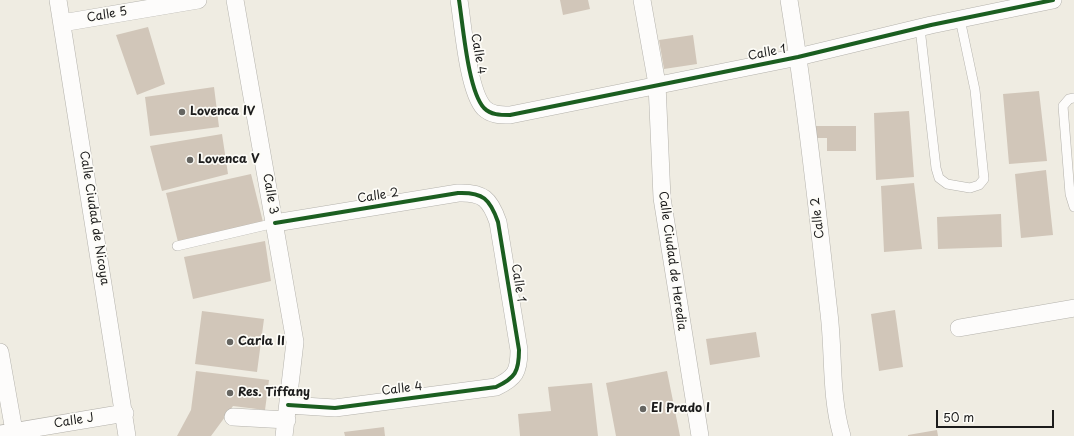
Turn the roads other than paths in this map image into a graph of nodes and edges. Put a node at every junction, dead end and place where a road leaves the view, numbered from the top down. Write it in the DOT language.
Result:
graph roads {
  1 [pos="58,0"];
  2 [pos="198,0"];
  3 [pos="235,0"];
  4 [pos="459,0"];
  5 [pos="642,0"];
  6 [pos="789,0"];
  7 [pos="1053,0"];
  8 [pos="960,19"];
  9 [pos="62,23"];
  10 [pos="920,28"];
  11 [pos="798,57"];
  12 [pos="657,84"];
  13 [pos="1074,98"];
  14 [pos="485,109"];
  15 [pos="484,198"];
  16 [pos="1074,207"];
  17 [pos="275,223"];
  18 [pos="177,246"];
  19 [pos="1074,308"];
  20 [pos="959,328"];
  21 [pos="0,352"];
  22 [pos="515,375"];
  23 [pos="125,413"];
  24 [pos="233,417"];
  25 [pos="286,420"];
  26 [pos="7,432"];
  27 [pos="127,436"];
  28 [pos="700,436"];
  29 [pos="842,436"];
  1 -- 9 [label="street, Calle Ciudad de Nicoya"];
  2 -- 9 [label="street, Calle 5"];
  3 -- 17 [label="street, Calle 3"];
  4 -- 14 [label="street, Calle 4"];
  5 -- 12 [label="street, Calle Ciudad de Heredia"];
  6 -- 11 [label="street, Calle 2"];
  7 -- 8 [label="street, Calle 1"];
  8 -- 10 [label="street, Calle 1"];
  8 -- 10 [label="lane"];
  9 -- 23 [label="street, Calle Ciudad de Nicoya"];
  10 -- 11 [label="street, Calle 1"];
  11 -- 12 [label="street, Calle 1"];
  11 -- 29 [label="street, Calle 2"];
  12 -- 14 [label="street, Calle 1"];
  12 -- 28 [label="street, Calle Ciudad de Heredia"];
  13 -- 16 [label="lane"];
  15 -- 17 [label="street, Calle 2"];
  15 -- 22 [label="street, Calle 1"];
  17 -- 18 [label="lane"];
  17 -- 25 [label="street, Calle 3"];
  19 -- 20 [label="street"];
  21 -- 26 [label="street"];
  22 -- 25 [label="street, Calle 4"];
  23 -- 26 [label="street, Calle J"];
  23 -- 27 [label="street, Calle Ciudad de Nicoya"];
  24 -- 25 [label="street, Calle 4"];
}
